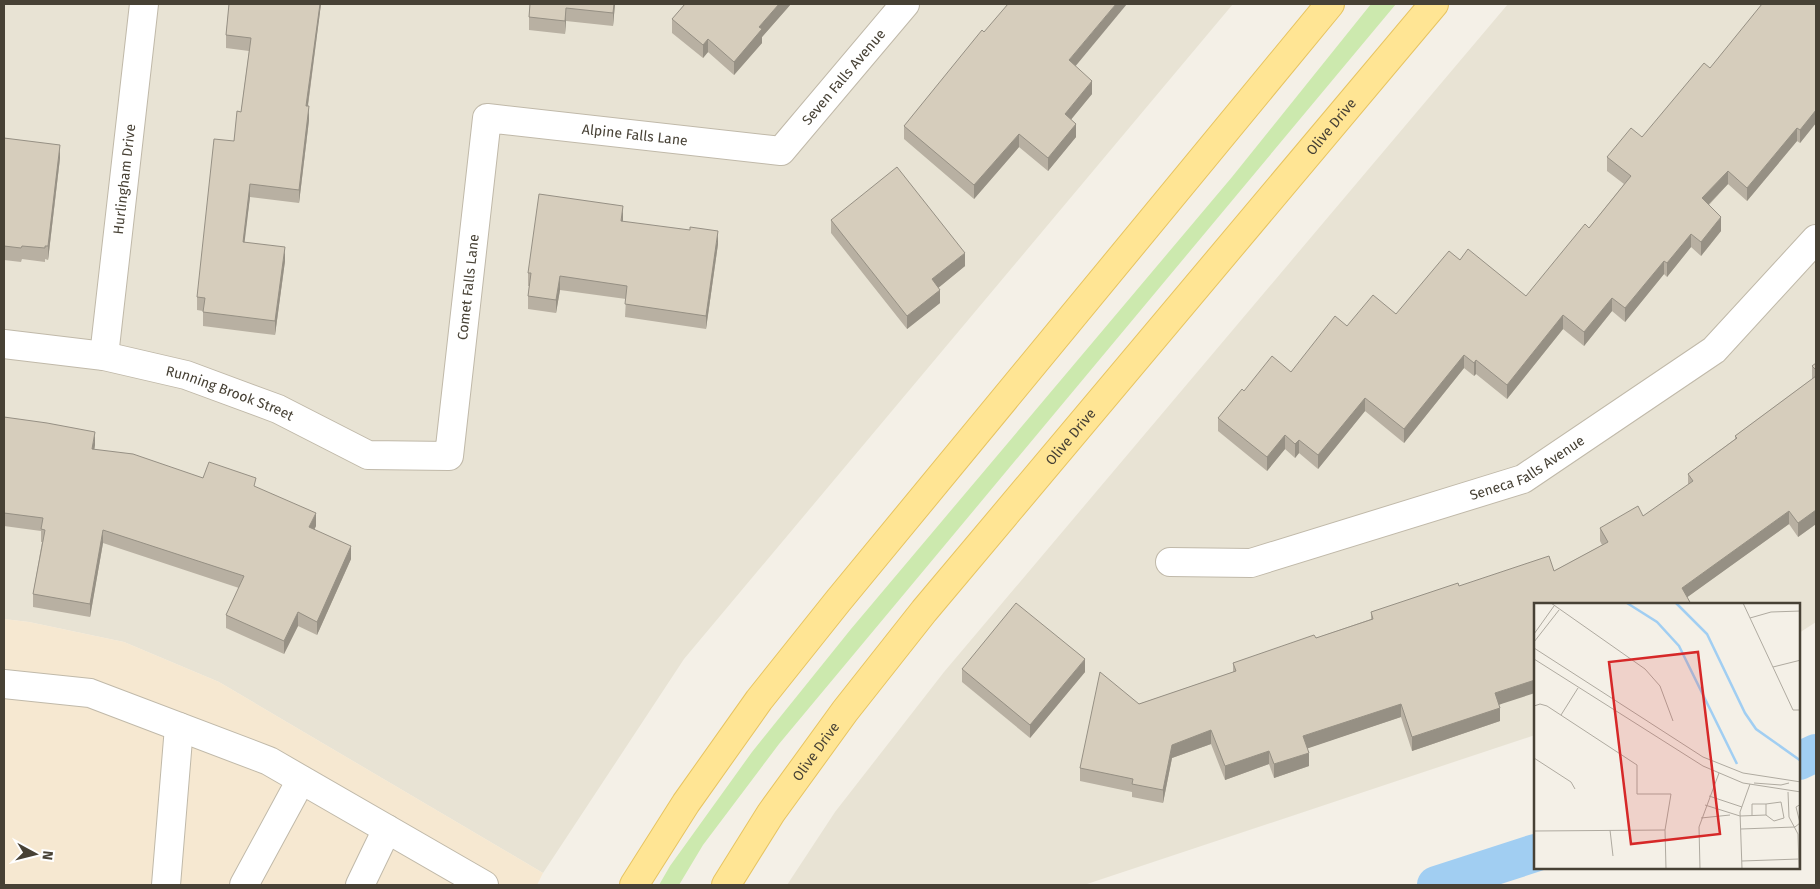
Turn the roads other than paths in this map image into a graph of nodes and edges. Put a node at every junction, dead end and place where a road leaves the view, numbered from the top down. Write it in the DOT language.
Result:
graph roads {
  1 [pos="144,4"];
  2 [pos="905,4"];
  3 [pos="1330,4"];
  4 [pos="1434,4"];
  5 [pos="488,118"];
  6 [pos="781,151"];
  7 [pos="1816,239"];
  8 [pos="4,344"];
  9 [pos="104,356"];
  10 [pos="449,456"];
  11 [pos="1170,562"];
  12 [pos="4,684"];
  13 [pos="179,726"];
  14 [pos="301,780"];
  15 [pos="387,829"];
  16 [pos="166,885"];
  17 [pos="244,885"];
  18 [pos="360,885"];
  19 [pos="484,885"];
  20 [pos="634,885"];
  21 [pos="726,885"];
  1 -- 9 [label="street, Hurlingham Drive"];
  2 -- 6 [label="street, Seven Falls Avenue"];
  3 -- 20 [label="main road"];
  4 -- 21 [label="main road, Olive Drive"];
  5 -- 6 [label="street, Alpine Falls Lane"];
  5 -- 10 [label="street, Comet Falls Lane"];
  7 -- 11 [label="street, Seneca Falls Avenue"];
  8 -- 9 [label="street, Running Brook Street"];
  9 -- 10 [label="street, Running Brook Street"];
  12 -- 13 [label="street"];
  13 -- 14 [label="street"];
  13 -- 16 [label="street"];
  14 -- 15 [label="street"];
  14 -- 17 [label="street"];
  15 -- 18 [label="street"];
  15 -- 19 [label="street"];
}
